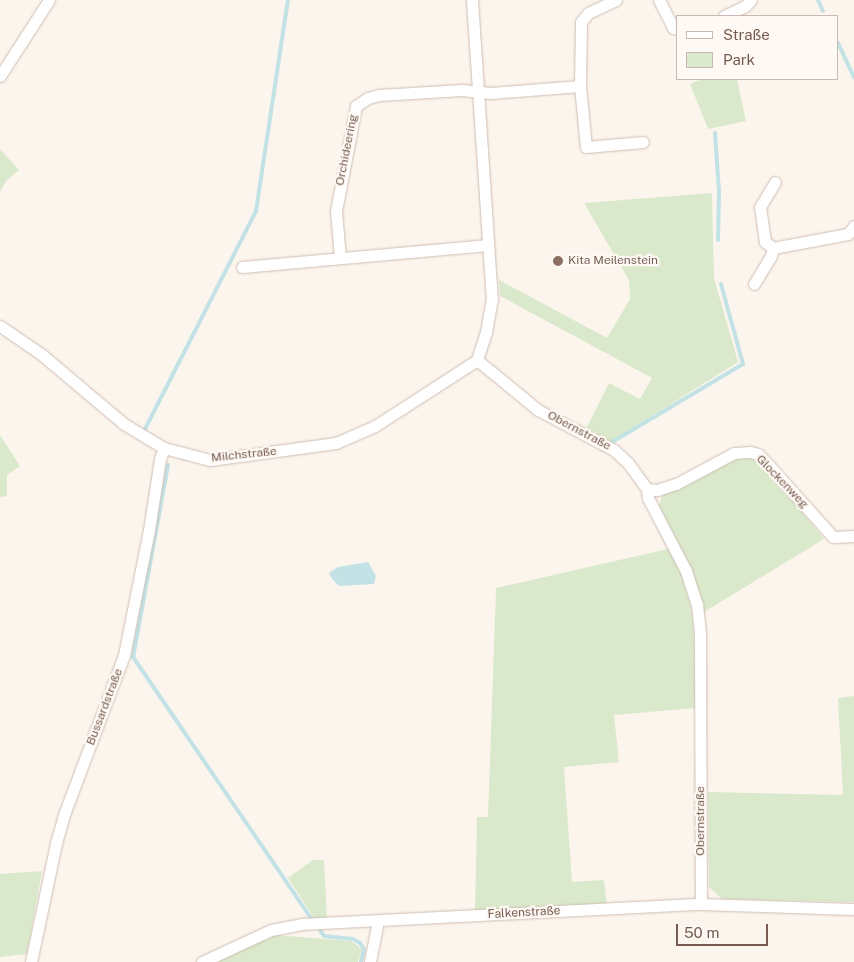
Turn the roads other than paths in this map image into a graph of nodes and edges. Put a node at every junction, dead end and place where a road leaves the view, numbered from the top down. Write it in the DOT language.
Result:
graph roads {
  1 [pos="50,0"];
  2 [pos="472,0"];
  3 [pos="616,0"];
  4 [pos="659,0"];
  5 [pos="751,0"];
  6 [pos="726,15"];
  7 [pos="676,29"];
  8 [pos="0,76"];
  9 [pos="580,86"];
  10 [pos="478,91"];
  11 [pos="643,142"];
  12 [pos="775,182"];
  13 [pos="854,226"];
  14 [pos="488,245"];
  15 [pos="773,248"];
  16 [pos="340,258"];
  17 [pos="242,267"];
  18 [pos="754,284"];
  19 [pos="0,326"];
  20 [pos="477,360"];
  21 [pos="164,448"];
  22 [pos="647,489"];
  23 [pos="854,536"];
  24 [pos="701,904"];
  25 [pos="854,909"];
  26 [pos="378,921"];
  27 [pos="31,962"];
  28 [pos="202,962"];
  29 [pos="370,962"];
  1 -- 8 [label="street"];
  2 -- 10 [label="street"];
  3 -- 9 [label="street"];
  4 -- 7 [label="street"];
  5 -- 6 [label="street"];
  9 -- 10 [label="street"];
  9 -- 11 [label="street"];
  10 -- 14 [label="street"];
  10 -- 16 [label="street, Orchideering"];
  12 -- 15 [label="street"];
  13 -- 15 [label="street"];
  14 -- 16 [label="street"];
  14 -- 20 [label="street"];
  15 -- 18 [label="street"];
  16 -- 17 [label="street"];
  19 -- 21 [label="street, Milchstraße"];
  20 -- 21 [label="street, Milchstraße"];
  20 -- 22 [label="street, Obernstraße"];
  21 -- 27 [label="street, Bussardstraße"];
  22 -- 23 [label="street, Glockenweg"];
  22 -- 24 [label="street, Obernstraße"];
  24 -- 25 [label="street, Falkenstraße"];
  24 -- 26 [label="street, Falkenstraße"];
  26 -- 28 [label="street, Falkenstraße"];
  26 -- 29 [label="street"];
}
